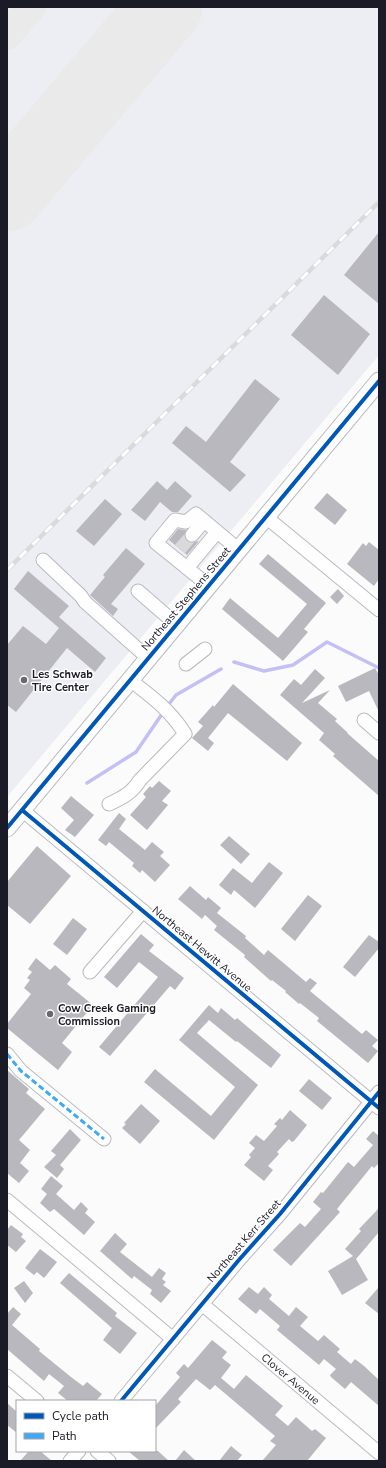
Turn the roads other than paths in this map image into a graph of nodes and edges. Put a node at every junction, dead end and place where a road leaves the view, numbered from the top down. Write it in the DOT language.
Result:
graph roads {
  1 [pos="379,381"];
  2 [pos="266,517"];
  3 [pos="204,521"];
  4 [pos="217,532"];
  5 [pos="192,535"];
  6 [pos="239,550"];
  7 [pos="43,560"];
  8 [pos="187,568"];
  9 [pos="208,586"];
  10 [pos="138,591"];
  11 [pos="379,610"];
  12 [pos="176,624"];
  13 [pos="205,649"];
  14 [pos="148,658"];
  15 [pos="186,664"];
  16 [pos="130,680"];
  17 [pos="364,720"];
  18 [pos="379,733"];
  19 [pos="109,804"];
  20 [pos="22,810"];
  21 [pos="7,828"];
  22 [pos="143,911"];
  23 [pos="90,972"];
  24 [pos="7,1054"];
  25 [pos="376,1101"];
  26 [pos="104,1139"];
  27 [pos="7,1200"];
  28 [pos="202,1304"];
  29 [pos="173,1339"];
  30 [pos="7,1376"];
  31 [pos="36,1400"];
  32 [pos="122,1400"];
  33 [pos="77,1452"];
  34 [pos="98,1452"];
  35 [pos="379,1453"];
  36 [pos="70,1461"];
  37 [pos="109,1461"];
  1 -- 2 [label="main road, Northeast Stephens Street"];
  2 -- 6 [label="main road, Northeast Stephens Street"];
  2 -- 11 [label="street"];
  3 -- 4 [label="street"];
  3 -- 5 [label="street"];
  3 -- 8 [label="street"];
  4 -- 6 [label="street"];
  4 -- 8 [label="street"];
  6 -- 9 [label="main road, Northeast Stephens Street"];
  7 -- 14 [label="street"];
  8 -- 9 [label="street"];
  9 -- 12 [label="main road, Northeast Stephens Street"];
  10 -- 12 [label="street"];
  12 -- 14 [label="main road, Northeast Stephens Street"];
  13 -- 15 [label="street"];
  14 -- 16 [label="main road, Northeast Stephens Street"];
  16 -- 19 [label="street"];
  16 -- 20 [label="main road, Northeast Stephens Street"];
  17 -- 18 [label="street"];
  20 -- 21 [label="main road, Northeast Stephens Street"];
  20 -- 22 [label="street, Northeast Hewitt Avenue"];
  22 -- 23 [label="street"];
  22 -- 25 [label="street, Northeast Hewitt Avenue"];
  24 -- 26 [label="street"];
  25 -- 28 [label="street, Northeast Kerr Street"];
  27 -- 29 [label="street"];
  28 -- 29 [label="street, Northeast Kerr Street"];
  28 -- 35 [label="street, Clover Avenue"];
  29 -- 32 [label="street, Northeast Kerr Street"];
  30 -- 31 [label="street"];
  33 -- 36 [label="street"];
  34 -- 37 [label="street"];
}
